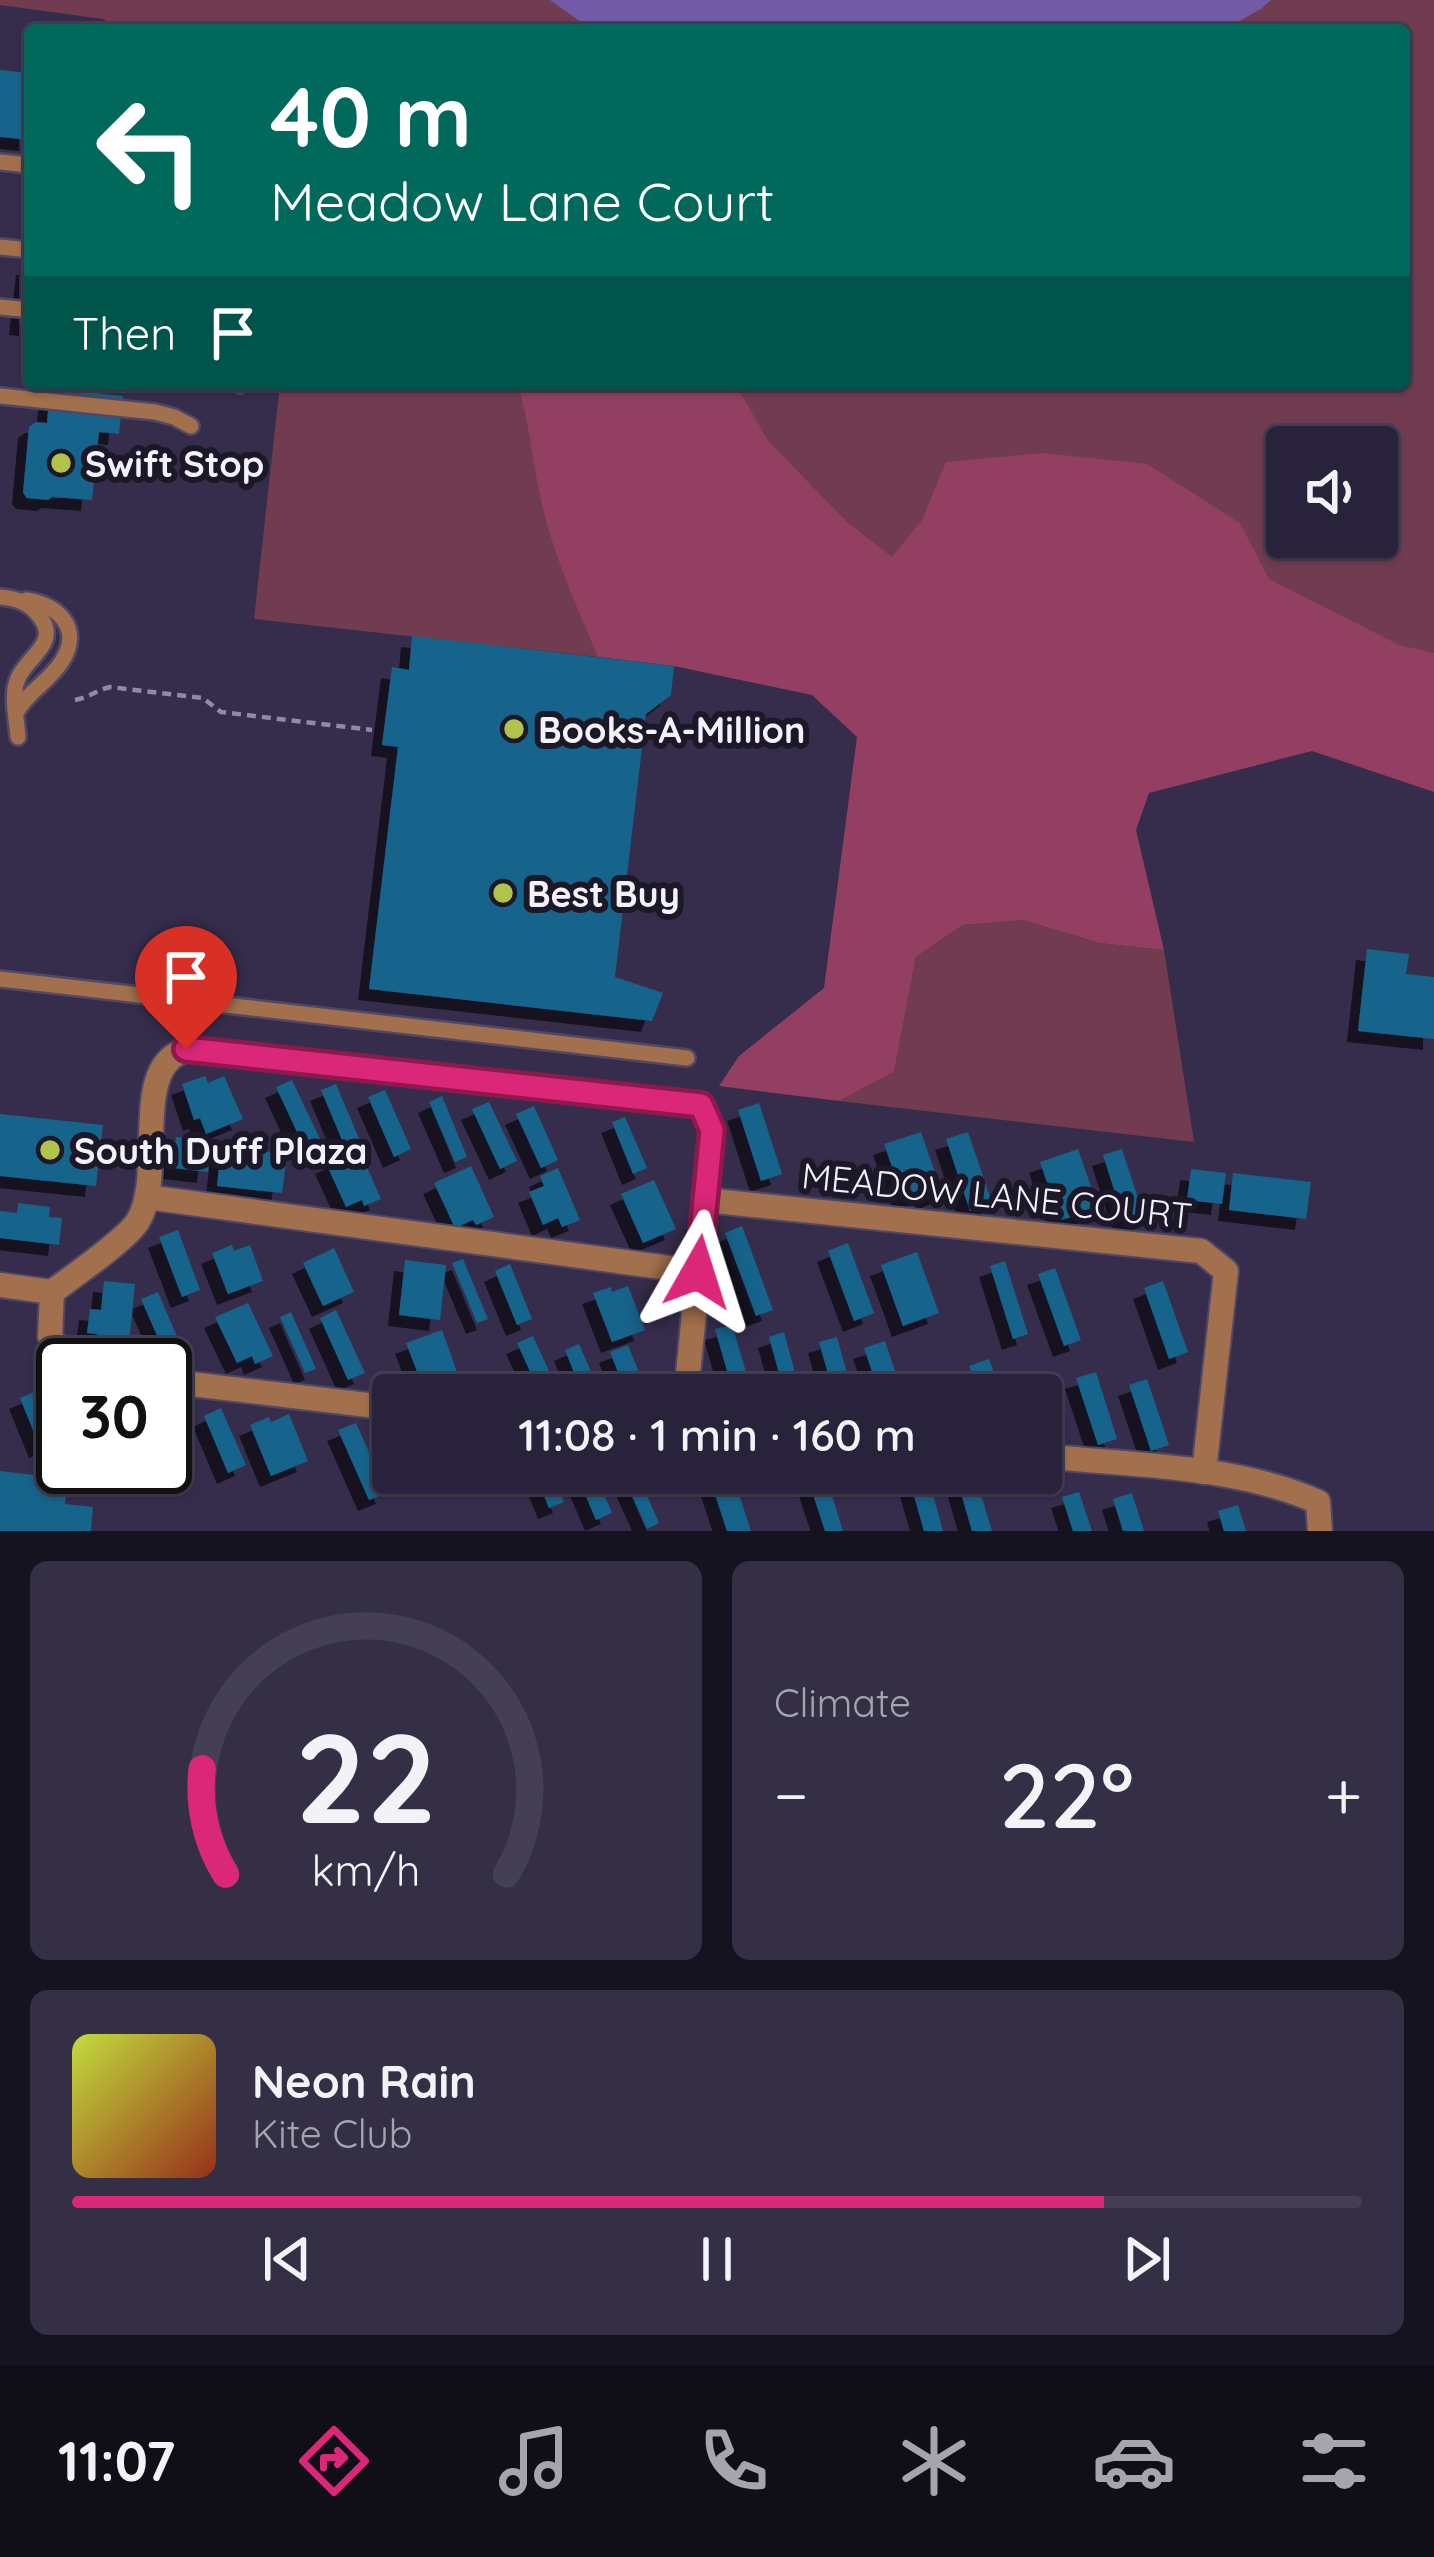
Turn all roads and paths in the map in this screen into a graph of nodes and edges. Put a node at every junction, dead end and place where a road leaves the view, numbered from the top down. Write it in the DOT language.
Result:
graph roads {
  1 [pos="0,396"];
  2 [pos="191,426"];
  3 [pos="0,597"];
  4 [pos="22,599"];
  5 [pos="75,700"];
  6 [pos="16,713"];
  7 [pos="372,730"];
  8 [pos="18,737"];
  9 [pos="0,979"];
  10 [pos="687,1058"];
  11 [pos="147,1197"];
  12 [pos="705,1200"];
  13 [pos="698,1272"];
  14 [pos="0,1285"];
  15 [pos="52,1292"];
  16 [pos="51,1338"];
  17 [pos="688,1374"];
  18 [pos="192,1384"];
  19 [pos="372,1406"];
  20 [pos="1062,1458"];
  21 [pos="1204,1472"];
  22 [pos="1320,1531"];
  1 -- 2 [label="lane"];
  3 -- 4 [label="lane"];
  4 -- 6 [label="lane"];
  4 -- 6 [label="lane"];
  5 -- 7 [label="path"];
  6 -- 8 [label="lane"];
  9 -- 10 [label="lane"];
  11 -- 12 [label="street"];
  11 -- 13 [label="street"];
  11 -- 15 [label="street"];
  12 -- 13 [label="street"];
  12 -- 21 [label="street, MEADOW LANE COURT"];
  13 -- 17 [label="street"];
  14 -- 15 [label="street"];
  15 -- 16 [label="street"];
  18 -- 19 [label="street"];
  20 -- 21 [label="street"];
  21 -- 22 [label="street"];
}
